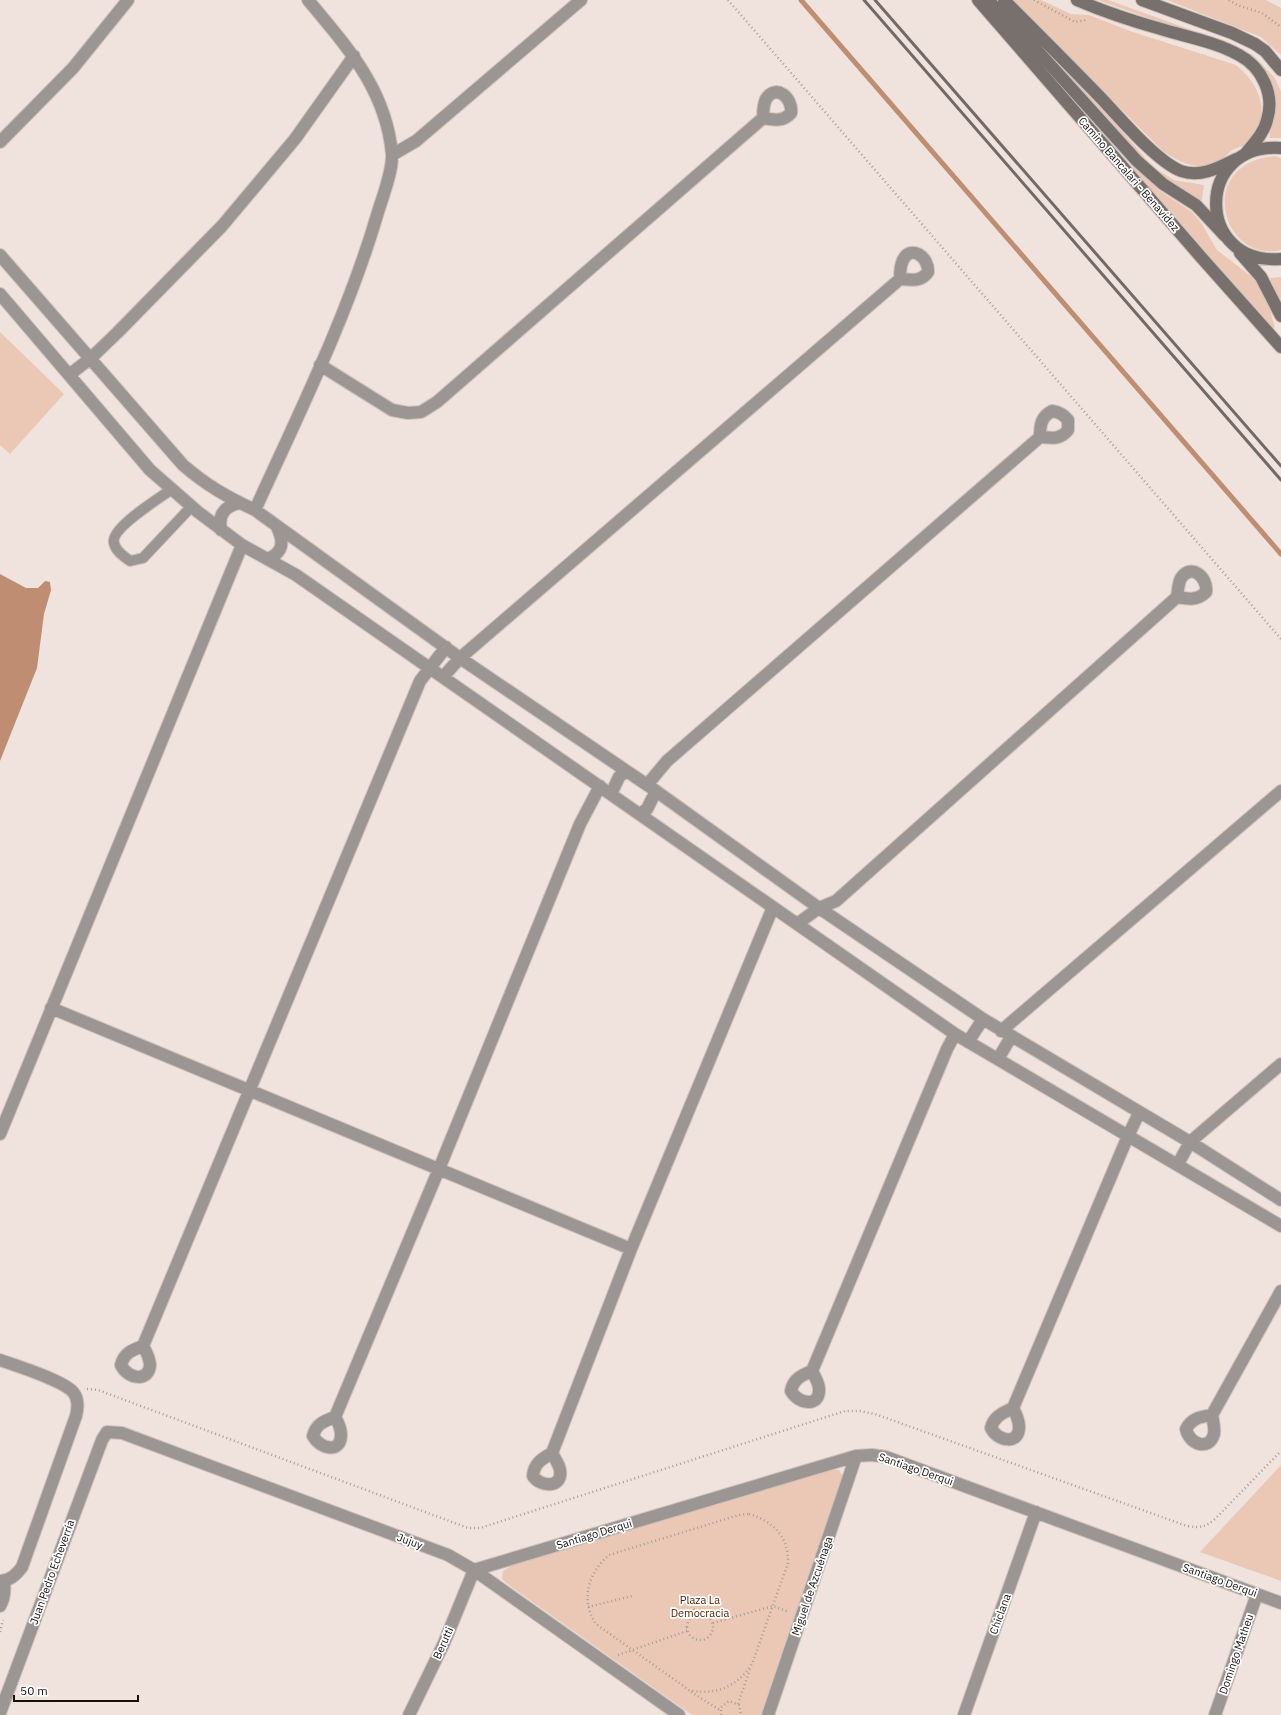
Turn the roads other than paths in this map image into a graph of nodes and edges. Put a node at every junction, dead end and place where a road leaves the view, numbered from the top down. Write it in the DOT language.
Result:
graph roads {
  1 [pos="128,0"];
  2 [pos="308,0"];
  3 [pos="581,0"];
  4 [pos="978,0"];
  5 [pos="988,0"];
  6 [pos="1004,0"];
  7 [pos="1078,0"];
  8 [pos="1142,0"];
  9 [pos="354,56"];
  10 [pos="1281,70"];
  11 [pos="763,118"];
  12 [pos="0,142"];
  13 [pos="1281,148"];
  14 [pos="392,155"];
  15 [pos="1241,156"];
  16 [pos="1228,239"];
  17 [pos="0,255"];
  18 [pos="1281,259"];
  19 [pos="900,279"];
  20 [pos="0,294"];
  21 [pos="1281,316"];
  22 [pos="1281,347"];
  23 [pos="91,358"];
  24 [pos="320,365"];
  25 [pos="69,375"];
  26 [pos="1040,437"];
  27 [pos="172,489"];
  28 [pos="240,503"];
  29 [pos="192,506"];
  30 [pos="255,510"];
  31 [pos="277,527"];
  32 [pos="221,530"];
  33 [pos="242,545"];
  34 [pos="267,559"];
  35 [pos="1177,597"];
  36 [pos="446,647"];
  37 [pos="460,658"];
  38 [pos="429,668"];
  39 [pos="443,678"];
  40 [pos="626,771"];
  41 [pos="600,786"];
  42 [pos="651,788"];
  43 [pos="1281,791"];
  44 [pos="611,794"];
  45 [pos="640,814"];
  46 [pos="773,907"];
  47 [pos="820,908"];
  48 [pos="797,924"];
  49 [pos="51,1008"];
  50 [pos="983,1019"];
  51 [pos="955,1034"];
  52 [pos="1006,1034"];
  53 [pos="968,1042"];
  54 [pos="998,1059"];
  55 [pos="1281,1064"];
  56 [pos="250,1091"];
  57 [pos="1139,1114"];
  58 [pos="0,1134"];
  59 [pos="1128,1136"];
  60 [pos="1190,1142"];
  61 [pos="1178,1164"];
  62 [pos="439,1170"];
  63 [pos="1281,1200"];
  64 [pos="1281,1226"];
  65 [pos="630,1249"];
  66 [pos="1281,1291"];
  67 [pos="143,1346"];
  68 [pos="0,1360"];
  69 [pos="812,1371"];
  70 [pos="1013,1408"];
  71 [pos="1212,1415"];
  72 [pos="335,1417"];
  73 [pos="107,1432"];
  74 [pos="552,1454"];
  75 [pos="856,1456"];
  76 [pos="1036,1512"];
  77 [pos="474,1570"];
  78 [pos="2,1581"];
  79 [pos="1257,1594"];
  80 [pos="1281,1603"];
  81 [pos="0,1606"];
  82 [pos="0,1713"];
  83 [pos="412,1714"];
  84 [pos="679,1715"];
  85 [pos="768,1715"];
  86 [pos="964,1715"];
  87 [pos="1215,1715"];
  1 -- 12 [label="street"];
  2 -- 9 [label="street"];
  3 -- 14 [label="street"];
  4 -- 22 [label="main road, Camino Bancalari - Benavídez"];
  5 -- 16 [label="main road, Camino Bancalari - Benavídez"];
  6 -- 15 [label="main road"];
  7 -- 15 [label="main road"];
  8 -- 10 [label="main road"];
  9 -- 14 [label="street"];
  9 -- 23 [label="street"];
  11 -- 24 [label="street"];
  13 -- 15 [label="main road"];
  14 -- 24 [label="street"];
  15 -- 16 [label="main road"];
  16 -- 18 [label="main road"];
  16 -- 21 [label="main road, Camino Bancalari - Benavídez"];
  17 -- 23 [label="street"];
  19 -- 37 [label="street"];
  20 -- 25 [label="street"];
  23 -- 25 [label="street"];
  23 -- 28 [label="street"];
  24 -- 30 [label="street"];
  25 -- 27 [label="street"];
  26 -- 42 [label="street"];
  27 -- 29 [label="street"];
  27 -- 29 [label="lane"];
  28 -- 30 [label="street"];
  28 -- 32 [label="street"];
  29 -- 32 [label="street"];
  30 -- 31 [label="street"];
  31 -- 34 [label="street"];
  31 -- 36 [label="street"];
  32 -- 33 [label="street"];
  33 -- 34 [label="street"];
  33 -- 49 [label="street"];
  34 -- 38 [label="street"];
  35 -- 47 [label="street"];
  36 -- 37 [label="street"];
  36 -- 38 [label="street"];
  37 -- 39 [label="street"];
  37 -- 40 [label="street"];
  38 -- 39 [label="street"];
  38 -- 56 [label="street"];
  39 -- 41 [label="street"];
  40 -- 42 [label="street"];
  40 -- 44 [label="street"];
  41 -- 44 [label="street"];
  41 -- 62 [label="street"];
  42 -- 45 [label="street"];
  42 -- 47 [label="street"];
  43 -- 52 [label="street"];
  44 -- 45 [label="street"];
  45 -- 46 [label="street"];
  46 -- 48 [label="street"];
  46 -- 65 [label="street"];
  47 -- 48 [label="street"];
  47 -- 50 [label="street"];
  48 -- 51 [label="street"];
  49 -- 56 [label="street"];
  49 -- 58 [label="street"];
  50 -- 52 [label="street"];
  50 -- 53 [label="street"];
  51 -- 53 [label="street"];
  51 -- 69 [label="street"];
  52 -- 54 [label="street"];
  52 -- 57 [label="street"];
  53 -- 54 [label="street"];
  54 -- 59 [label="street"];
  55 -- 60 [label="street"];
  56 -- 62 [label="street"];
  56 -- 67 [label="street"];
  57 -- 59 [label="street"];
  57 -- 60 [label="street"];
  59 -- 61 [label="street"];
  59 -- 70 [label="street"];
  60 -- 61 [label="street"];
  60 -- 63 [label="street"];
  61 -- 64 [label="street"];
  62 -- 65 [label="street"];
  62 -- 72 [label="street"];
  65 -- 74 [label="street"];
  66 -- 71 [label="street"];
  68 -- 78 [label="street"];
  73 -- 77 [label="street, Jujuy"];
  73 -- 82 [label="street, Juan Pedro Echeverría"];
  75 -- 76 [label="street, Santiago Derqui"];
  75 -- 77 [label="street, Santiago Derqui"];
  75 -- 85 [label="street, Miguel de Azcuénaga"];
  76 -- 79 [label="street, Santiago Derqui"];
  76 -- 86 [label="street, Chiclana"];
  77 -- 83 [label="street, Berutti"];
  77 -- 84 [label="street, Jujuy"];
  78 -- 81 [label="street"];
  79 -- 80 [label="street, Santiago Derqui"];
  79 -- 87 [label="street, Domingo Matheu"];
}
